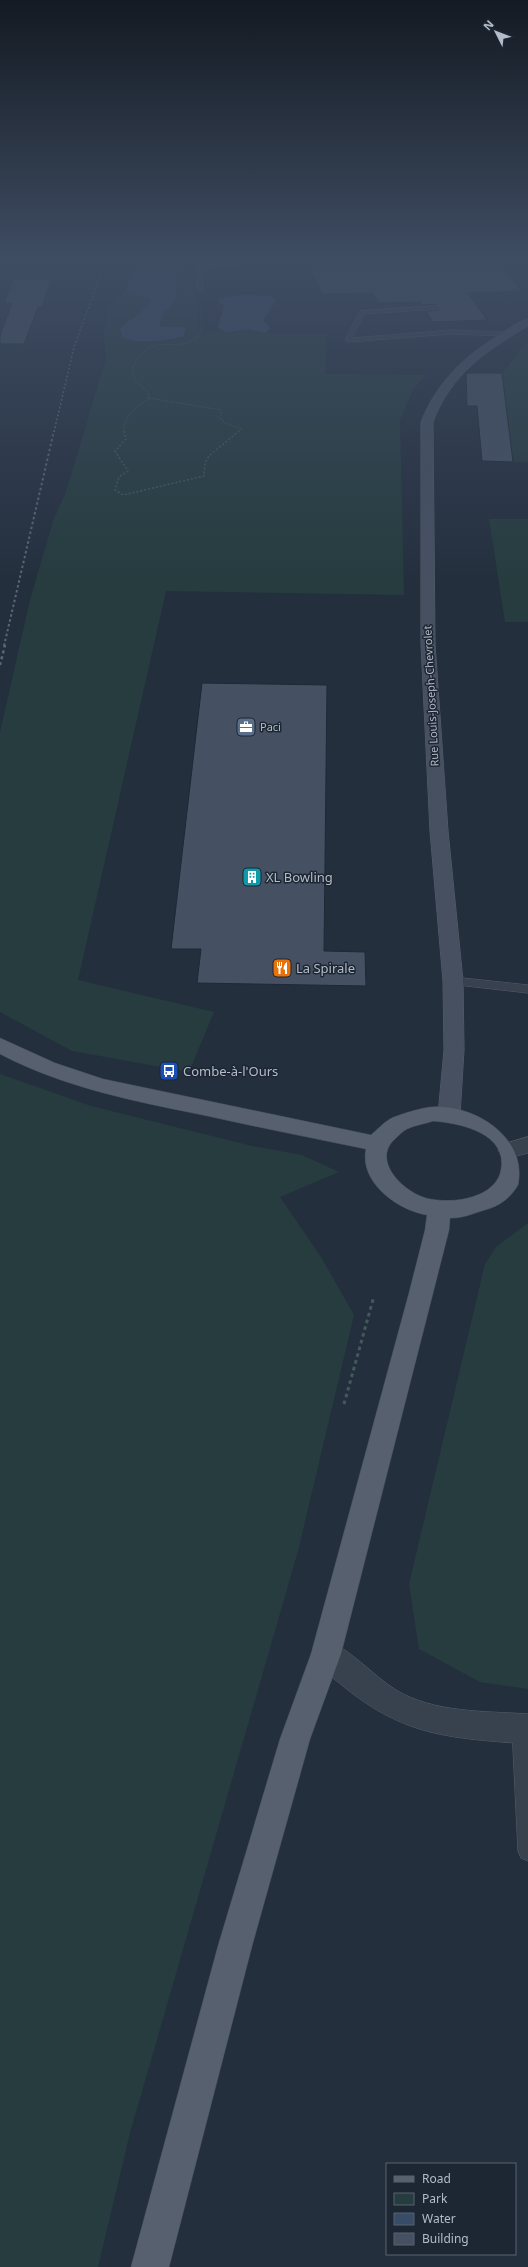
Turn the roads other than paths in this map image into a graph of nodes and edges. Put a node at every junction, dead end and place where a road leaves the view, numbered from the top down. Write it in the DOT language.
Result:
graph roads {
  1 [pos="460,369"];
  2 [pos="453,982"];
  3 [pos="528,989"];
  4 [pos="9,1050"];
  5 [pos="448,1115"];
  6 [pos="378,1144"];
  7 [pos="518,1147"];
  8 [pos="439,1209"];
  9 [pos="326,1654"];
  10 [pos="525,1728"];
  11 [pos="528,1850"];
  12 [pos="150,2267"];
  1 -- 2 [label="main road, Rue Louis-Joseph-Chevrolet"];
  2 -- 3 [label="lane"];
  2 -- 5 [label="main road, Rue Louis-Joseph-Chevrolet"];
  4 -- 6 [label="main road"];
  5 -- 6 [label="main road"];
  5 -- 7 [label="main road"];
  6 -- 8 [label="main road"];
  7 -- 8 [label="main road"];
  8 -- 9 [label="main road"];
  9 -- 10 [label="street"];
  9 -- 12 [label="main road"];
  10 -- 11 [label="lane"];
}
